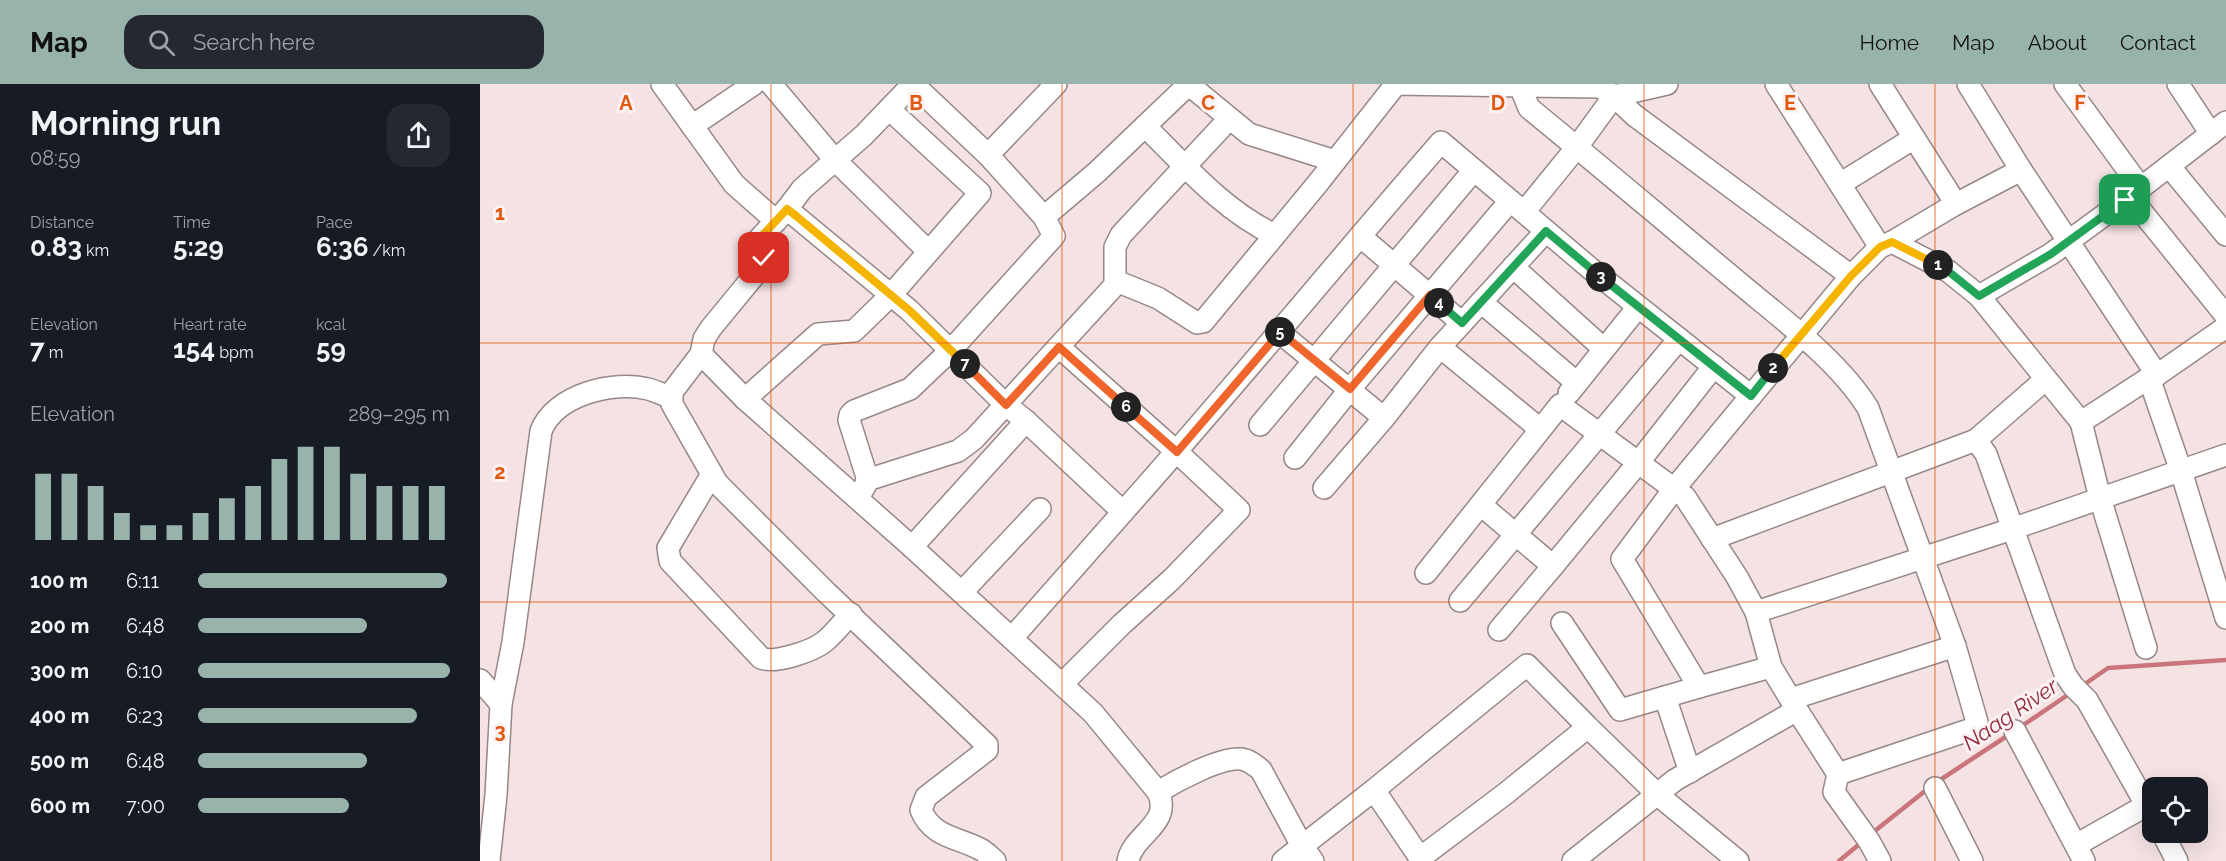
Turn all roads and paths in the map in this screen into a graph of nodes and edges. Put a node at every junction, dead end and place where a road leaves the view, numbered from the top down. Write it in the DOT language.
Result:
graph roads {
  1 [pos="663,84"];
  2 [pos="754,84"];
  3 [pos="771,84"];
  4 [pos="1056,84"];
  5 [pos="1188,84"];
  6 [pos="1666,84"];
  7 [pos="1776,84"];
  8 [pos="1880,84"];
  9 [pos="1968,84"];
  10 [pos="2065,84"];
  11 [pos="2178,84"];
  12 [pos="1577,85"];
  13 [pos="1520,86"];
  14 [pos="1614,96"];
  15 [pos="889,109"];
  16 [pos="1229,119"];
  17 [pos="692,126"];
  18 [pos="1145,126"];
  19 [pos="2218,128"];
  20 [pos="1914,138"];
  21 [pos="1577,147"];
  22 [pos="988,155"];
  23 [pos="835,160"];
  24 [pos="1335,161"];
  25 [pos="2169,166"];
  26 [pos="1186,167"];
  27 [pos="1474,170"];
  28 [pos="2021,170"];
  29 [pos="1840,184"];
  30 [pos="2135,192"];
  31 [pos="1956,204"];
  32 [pos="1517,206"];
  33 [pos="781,215"];
  34 [pos="1044,218"];
  35 [pos="1546,231"];
  36 [pos="1275,235"];
  37 [pos="2226,235"];
  38 [pos="1360,236"];
  39 [pos="2068,241"];
  40 [pos="1886,244"];
  41 [pos="928,251"];
  42 [pos="1395,265"];
  43 [pos="1513,267"];
  44 [pos="1851,276"];
  45 [pos="1112,287"];
  46 [pos="891,295"];
  47 [pos="1430,295"];
  48 [pos="1979,296"];
  49 [pos="1480,302"];
  50 [pos="1638,307"];
  51 [pos="2226,316"];
  52 [pos="1462,323"];
  53 [pos="2226,327"];
  54 [pos="1279,332"];
  55 [pos="1801,335"];
  56 [pos="1679,339"];
  57 [pos="1059,347"];
  58 [pos="1440,347"];
  59 [pos="1604,349"];
  60 [pos="951,350"];
  61 [pos="701,354"];
  62 [pos="1315,361"];
  63 [pos="1714,366"];
  64 [pos="2153,376"];
  65 [pos="2046,379"];
  66 [pos="1577,383"];
  67 [pos="1350,389"];
  68 [pos="1751,396"];
  69 [pos="670,398"];
  70 [pos="745,399"];
  71 [pos="1006,405"];
  72 [pos="1560,405"];
  73 [pos="1384,418"];
  74 [pos="1026,421"];
  75 [pos="2081,422"];
  76 [pos="1260,425"];
  77 [pos="1540,429"];
  78 [pos="1599,434"];
  79 [pos="974,439"];
  80 [pos="1976,440"];
  81 [pos="1177,452"];
  82 [pos="2226,455"];
  83 [pos="993,457"];
  84 [pos="1295,458"];
  85 [pos="1638,463"];
  86 [pos="2181,471"];
  87 [pos="1892,472"];
  88 [pos="712,474"];
  89 [pos="1324,488"];
  90 [pos="862,489"];
  91 [pos="1674,489"];
  92 [pos="2100,498"];
  93 [pos="1481,505"];
  94 [pos="1040,509"];
  95 [pos="1122,512"];
  96 [pos="2012,529"];
  97 [pos="1516,533"];
  98 [pos="1712,539"];
  99 [pos="912,546"];
  100 [pos="1921,557"];
  101 [pos="1553,566"];
  102 [pos="1426,573"];
  103 [pos="962,592"];
  104 [pos="1460,601"];
  105 [pos="1756,612"];
  106 [pos="851,614"];
  107 [pos="2226,618"];
  108 [pos="1562,623"];
  109 [pos="1499,630"];
  110 [pos="1012,638"];
  111 [pos="1955,646"];
  112 [pos="2146,648"];
  113 [pos="1771,667"];
  114 [pos="480,680"];
  115 [pos="1062,684"];
  116 [pos="1699,687"];
  117 [pos="1665,697"];
  118 [pos="501,704"];
  119 [pos="1794,705"];
  120 [pos="1588,727"];
  121 [pos="2015,731"];
  122 [pos="1690,772"];
  123 [pos="1838,774"];
  124 [pos="1935,788"];
  125 [pos="1374,790"];
  126 [pos="1158,792"];
  127 [pos="1658,795"];
  128 [pos="2142,796"];
  129 [pos="2142,815"];
  130 [pos="2168,843"];
  131 [pos="2080,853"];
  132 [pos="1307,854"];
  133 [pos="1729,858"];
  134 [pos="489,861"];
  135 [pos="995,861"];
  136 [pos="1128,861"];
  137 [pos="1283,861"];
  138 [pos="1573,861"];
  139 [pos="1880,861"];
  140 [pos="1972,861"];
  141 [pos="2177,861"];
  1 -- 17 [label="street"];
  2 -- 17 [label="street"];
  3 -- 23 [label="street"];
  4 -- 22 [label="street"];
  5 -- 16 [label="street"];
  5 -- 18 [label="street"];
  6 -- 14 [label="street"];
  7 -- 29 [label="street"];
  8 -- 20 [label="street"];
  9 -- 28 [label="street"];
  10 -- 30 [label="street"];
  11 -- 19 [label="street"];
  12 -- 13 [label="street"];
  12 -- 14 [label="street"];
  13 -- 21 [label="street"];
  13 -- 24 [label="street"];
  14 -- 21 [label="street"];
  14 -- 44 [label="street"];
  15 -- 22 [label="street"];
  15 -- 23 [label="street"];
  15 -- 41 [label="street"];
  16 -- 24 [label="street"];
  16 -- 26 [label="street"];
  17 -- 33 [label="street"];
  18 -- 26 [label="street"];
  18 -- 34 [label="street"];
  19 -- 25 [label="street"];
  20 -- 29 [label="street"];
  20 -- 31 [label="street"];
  21 -- 32 [label="street"];
  21 -- 55 [label="street"];
  22 -- 34 [label="street"];
  23 -- 33 [label="street"];
  23 -- 41 [label="street"];
  24 -- 36 [label="street"];
  25 -- 30 [label="street"];
  25 -- 37 [label="street"];
  26 -- 36 [label="street"];
  26 -- 45 [label="street"];
  27 -- 32 [label="street"];
  27 -- 38 [label="street"];
  27 -- 42 [label="street"];
  28 -- 31 [label="street"];
  28 -- 39 [label="street"];
  29 -- 40 [label="street"];
  30 -- 39 [label="street"];
  30 -- 51 [label="street"];
  31 -- 40 [label="street"];
  32 -- 35 [label="street"];
  32 -- 47 [label="street"];
  33 -- 46 [label="street"];
  33 -- 61 [label="street"];
  34 -- 60 [label="street"];
  35 -- 43 [label="street"];
  35 -- 50 [label="street"];
  36 -- 45 [label="street"];
  38 -- 42 [label="street"];
  38 -- 54 [label="street"];
  39 -- 48 [label="street"];
  39 -- 64 [label="street"];
  40 -- 44 [label="street"];
  40 -- 48 [label="street"];
  41 -- 46 [label="street"];
  42 -- 47 [label="street"];
  42 -- 62 [label="street"];
  43 -- 49 [label="street"];
  43 -- 59 [label="street"];
  44 -- 55 [label="street"];
  45 -- 57 [label="street"];
  46 -- 60 [label="street"];
  46 -- 70 [label="street"];
  47 -- 52 [label="street"];
  47 -- 67 [label="street"];
  48 -- 65 [label="street"];
  49 -- 52 [label="street"];
  49 -- 66 [label="street"];
  50 -- 56 [label="street"];
  50 -- 59 [label="street"];
  52 -- 58 [label="street"];
  53 -- 64 [label="street"];
  54 -- 62 [label="street"];
  54 -- 81 [label="street"];
  55 -- 68 [label="street"];
  55 -- 87 [label="street"];
  56 -- 63 [label="street"];
  56 -- 78 [label="street"];
  57 -- 71 [label="street"];
  57 -- 81 [label="street"];
  58 -- 73 [label="street"];
  58 -- 77 [label="street"];
  59 -- 66 [label="street"];
  60 -- 71 [label="street"];
  60 -- 90 [label="street"];
  61 -- 69 [label="street"];
  61 -- 70 [label="street"];
  62 -- 67 [label="street"];
  62 -- 76 [label="street"];
  63 -- 68 [label="street"];
  63 -- 85 [label="street"];
  64 -- 75 [label="street"];
  64 -- 86 [label="street"];
  65 -- 75 [label="street"];
  65 -- 80 [label="street"];
  66 -- 72 [label="street"];
  67 -- 73 [label="street"];
  67 -- 84 [label="street"];
  68 -- 91 [label="street"];
  69 -- 88 [label="street"];
  69 -- 118 [label="street"];
  70 -- 90 [label="street"];
  71 -- 74 [label="street"];
  71 -- 79 [label="street"];
  72 -- 77 [label="street"];
  72 -- 78 [label="street"];
  73 -- 89 [label="street"];
  74 -- 83 [label="street"];
  74 -- 95 [label="street"];
  75 -- 92 [label="street"];
  77 -- 93 [label="street"];
  78 -- 85 [label="street"];
  78 -- 97 [label="street"];
  79 -- 83 [label="street"];
  79 -- 90 [label="street"];
  80 -- 87 [label="street"];
  80 -- 96 [label="street"];
  81 -- 95 [label="street"];
  81 -- 115 [label="street"];
  82 -- 86 [label="street"];
  83 -- 99 [label="street"];
  85 -- 91 [label="street"];
  85 -- 101 [label="street"];
  86 -- 92 [label="street"];
  86 -- 107 [label="street"];
  87 -- 98 [label="street"];
  87 -- 100 [label="street"];
  88 -- 106 [label="street"];
  88 -- 106 [label="street"];
  90 -- 99 [label="street"];
  91 -- 98 [label="street"];
  91 -- 116 [label="street"];
  92 -- 96 [label="street"];
  92 -- 112 [label="street"];
  93 -- 97 [label="street"];
  93 -- 102 [label="street"];
  94 -- 103 [label="street"];
  95 -- 110 [label="street"];
  96 -- 100 [label="street"];
  96 -- 128 [label="street"];
  97 -- 101 [label="street"];
  97 -- 104 [label="street"];
  98 -- 105 [label="street"];
  99 -- 103 [label="street"];
  100 -- 105 [label="street"];
  100 -- 111 [label="street"];
  101 -- 109 [label="street"];
  103 -- 110 [label="street"];
  105 -- 113 [label="street"];
  106 -- 135 [label="street"];
  108 -- 117 [label="street"];
  110 -- 115 [label="street"];
  111 -- 119 [label="street"];
  111 -- 123 [label="street"];
  113 -- 116 [label="street"];
  113 -- 119 [label="street"];
  114 -- 118 [label="street"];
  115 -- 126 [label="street"];
  116 -- 117 [label="street"];
  117 -- 122 [label="street"];
  118 -- 134 [label="street"];
  119 -- 122 [label="street"];
  119 -- 123 [label="street"];
  120 -- 125 [label="street"];
  120 -- 125 [label="street"];
  120 -- 127 [label="street"];
  121 -- 131 [label="street"];
  122 -- 127 [label="street"];
  123 -- 139 [label="street"];
  124 -- 140 [label="street"];
  125 -- 132 [label="street"];
  126 -- 132 [label="street"];
  126 -- 136 [label="street"];
  127 -- 133 [label="street"];
  127 -- 138 [label="street"];
  129 -- 131 [label="street"];
  130 -- 141 [label="street"];
  132 -- 137 [label="street"];
}
